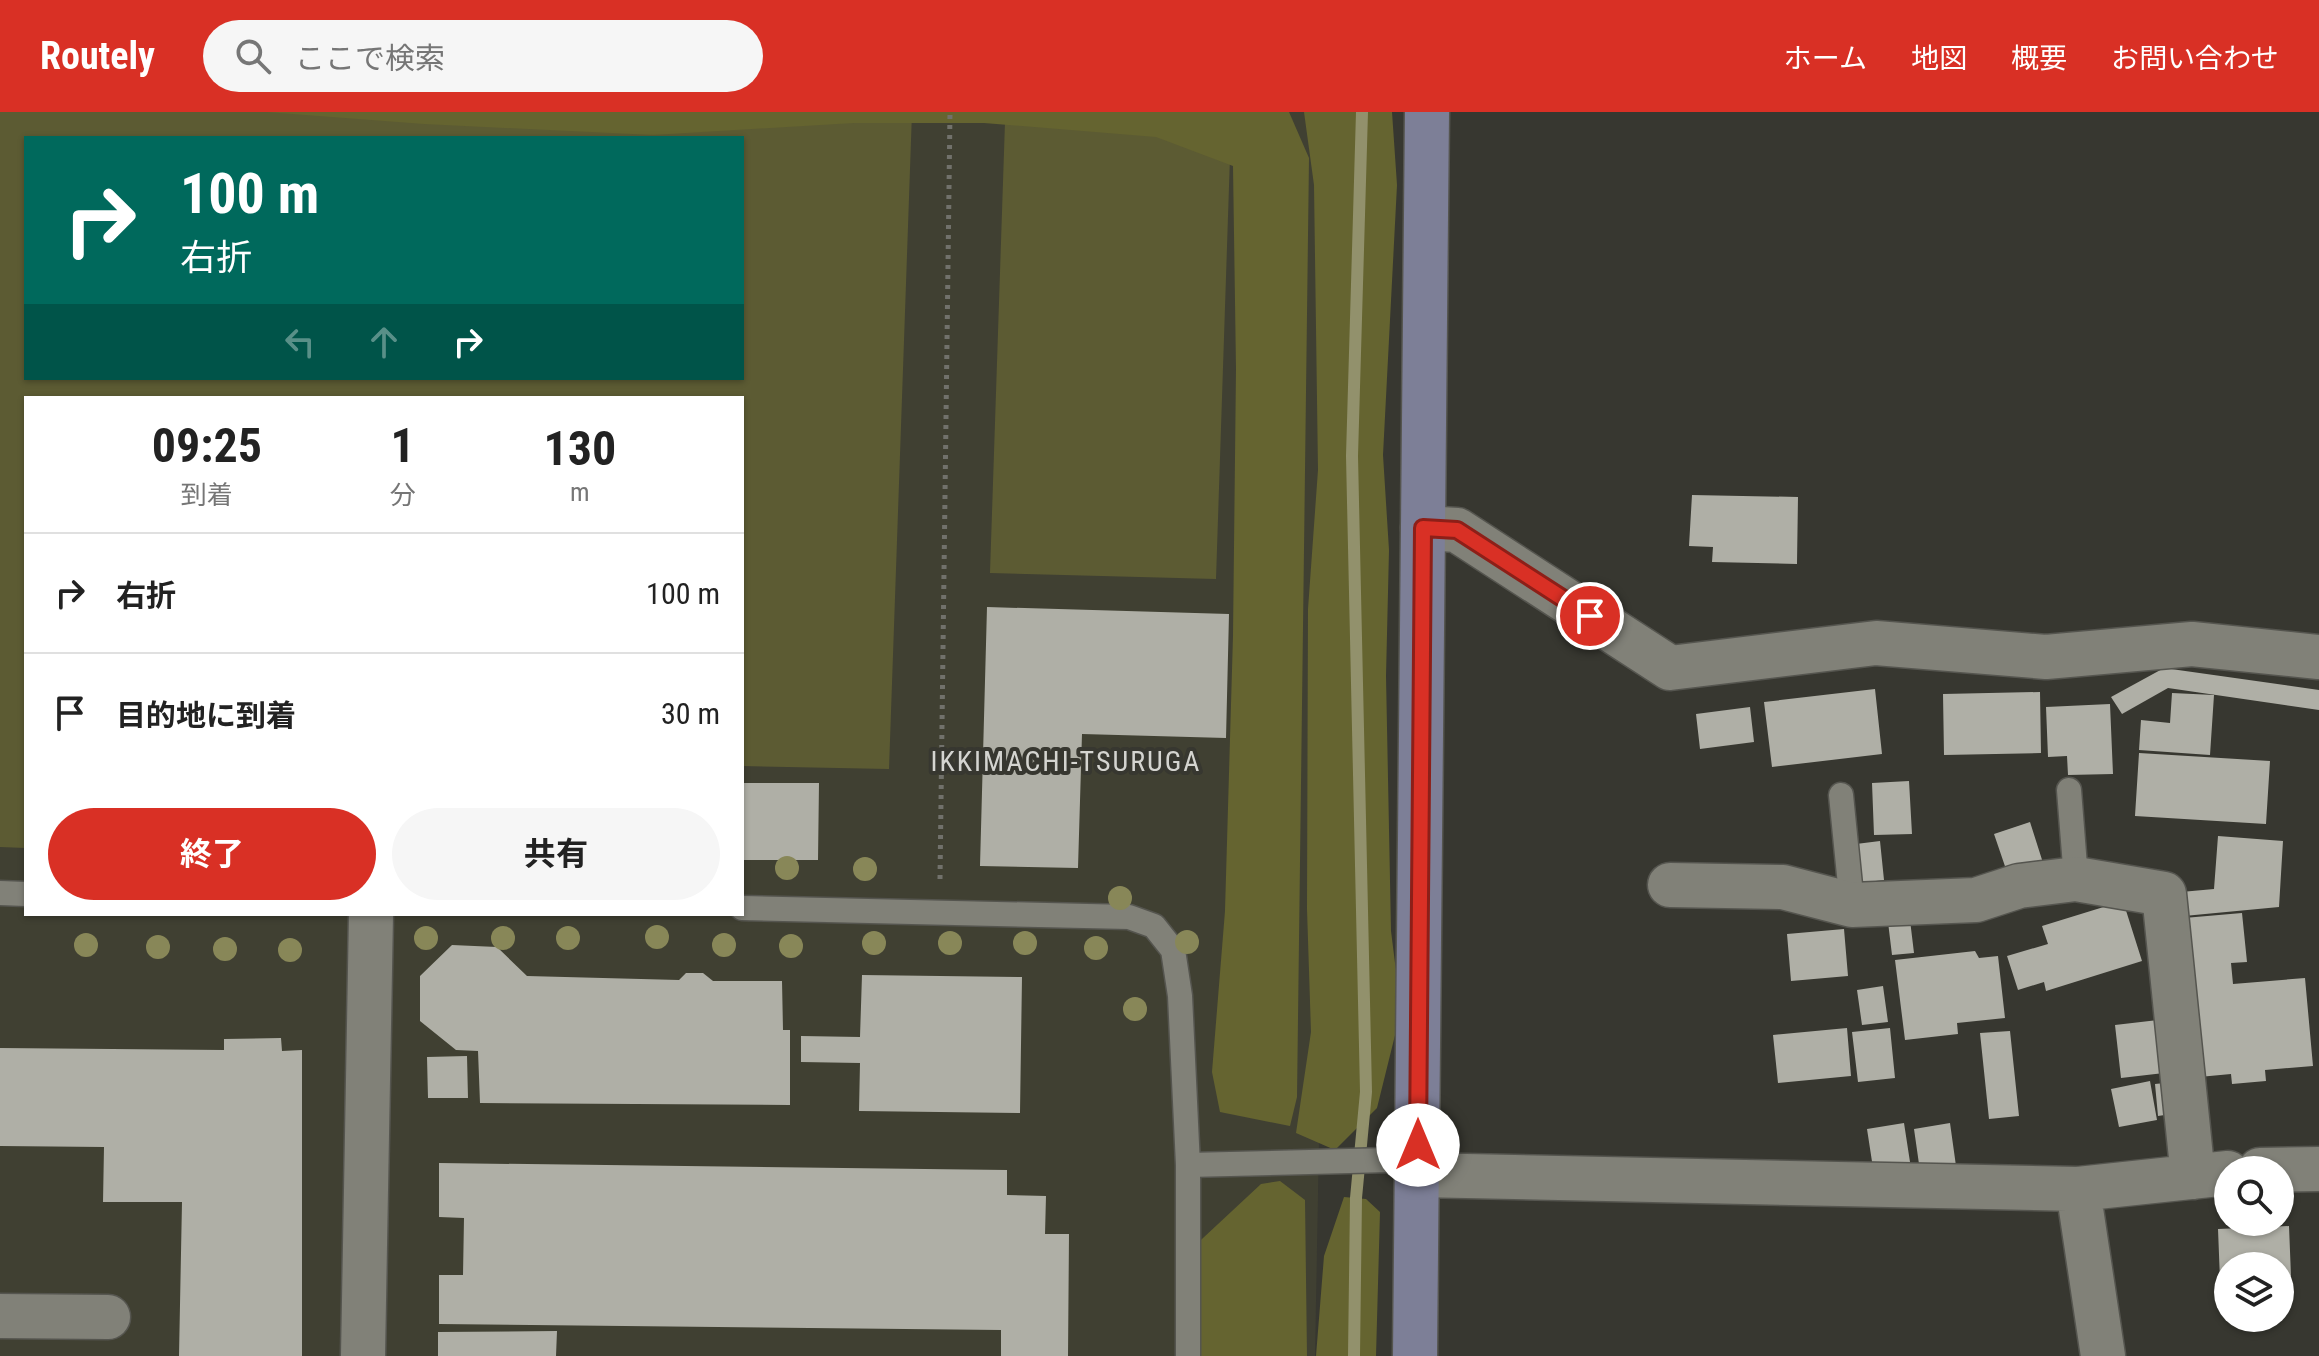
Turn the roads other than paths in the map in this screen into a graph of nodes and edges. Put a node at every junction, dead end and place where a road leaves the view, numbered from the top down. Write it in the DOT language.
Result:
graph roads {
  1 [pos="1427,112"];
  2 [pos="1423,528"];
  3 [pos="2319,657"];
  4 [pos="2069,790"];
  5 [pos="1841,795"];
  6 [pos="2076,879"];
  7 [pos="1670,885"];
  8 [pos="0,893"];
  9 [pos="24,894"];
  10 [pos="1852,905"];
  11 [pos="744,908"];
  12 [pos="371,916"];
  13 [pos="1188,1165"];
  14 [pos="1404,1168"];
  15 [pos="2294,1169"];
  16 [pos="2319,1169"];
  17 [pos="2210,1175"];
  18 [pos="2078,1189"];
  19 [pos="0,1316"];
  20 [pos="108,1317"];
  21 [pos="363,1356"];
  22 [pos="1188,1356"];
  23 [pos="1415,1356"];
  24 [pos="2103,1356"];
  1 -- 2 [label="street"];
  2 -- 3 [label="street"];
  2 -- 14 [label="street"];
  4 -- 6 [label="lane"];
  5 -- 10 [label="lane"];
  6 -- 10 [label="street"];
  6 -- 17 [label="street"];
  7 -- 10 [label="street"];
  8 -- 9 [label="lane"];
  11 -- 13 [label="lane"];
  12 -- 21 [label="street"];
  13 -- 14 [label="lane"];
  13 -- 22 [label="lane"];
  14 -- 18 [label="street"];
  14 -- 23 [label="street"];
  15 -- 16 [label="street"];
  17 -- 18 [label="street"];
  18 -- 24 [label="street"];
  19 -- 20 [label="street"];
}
